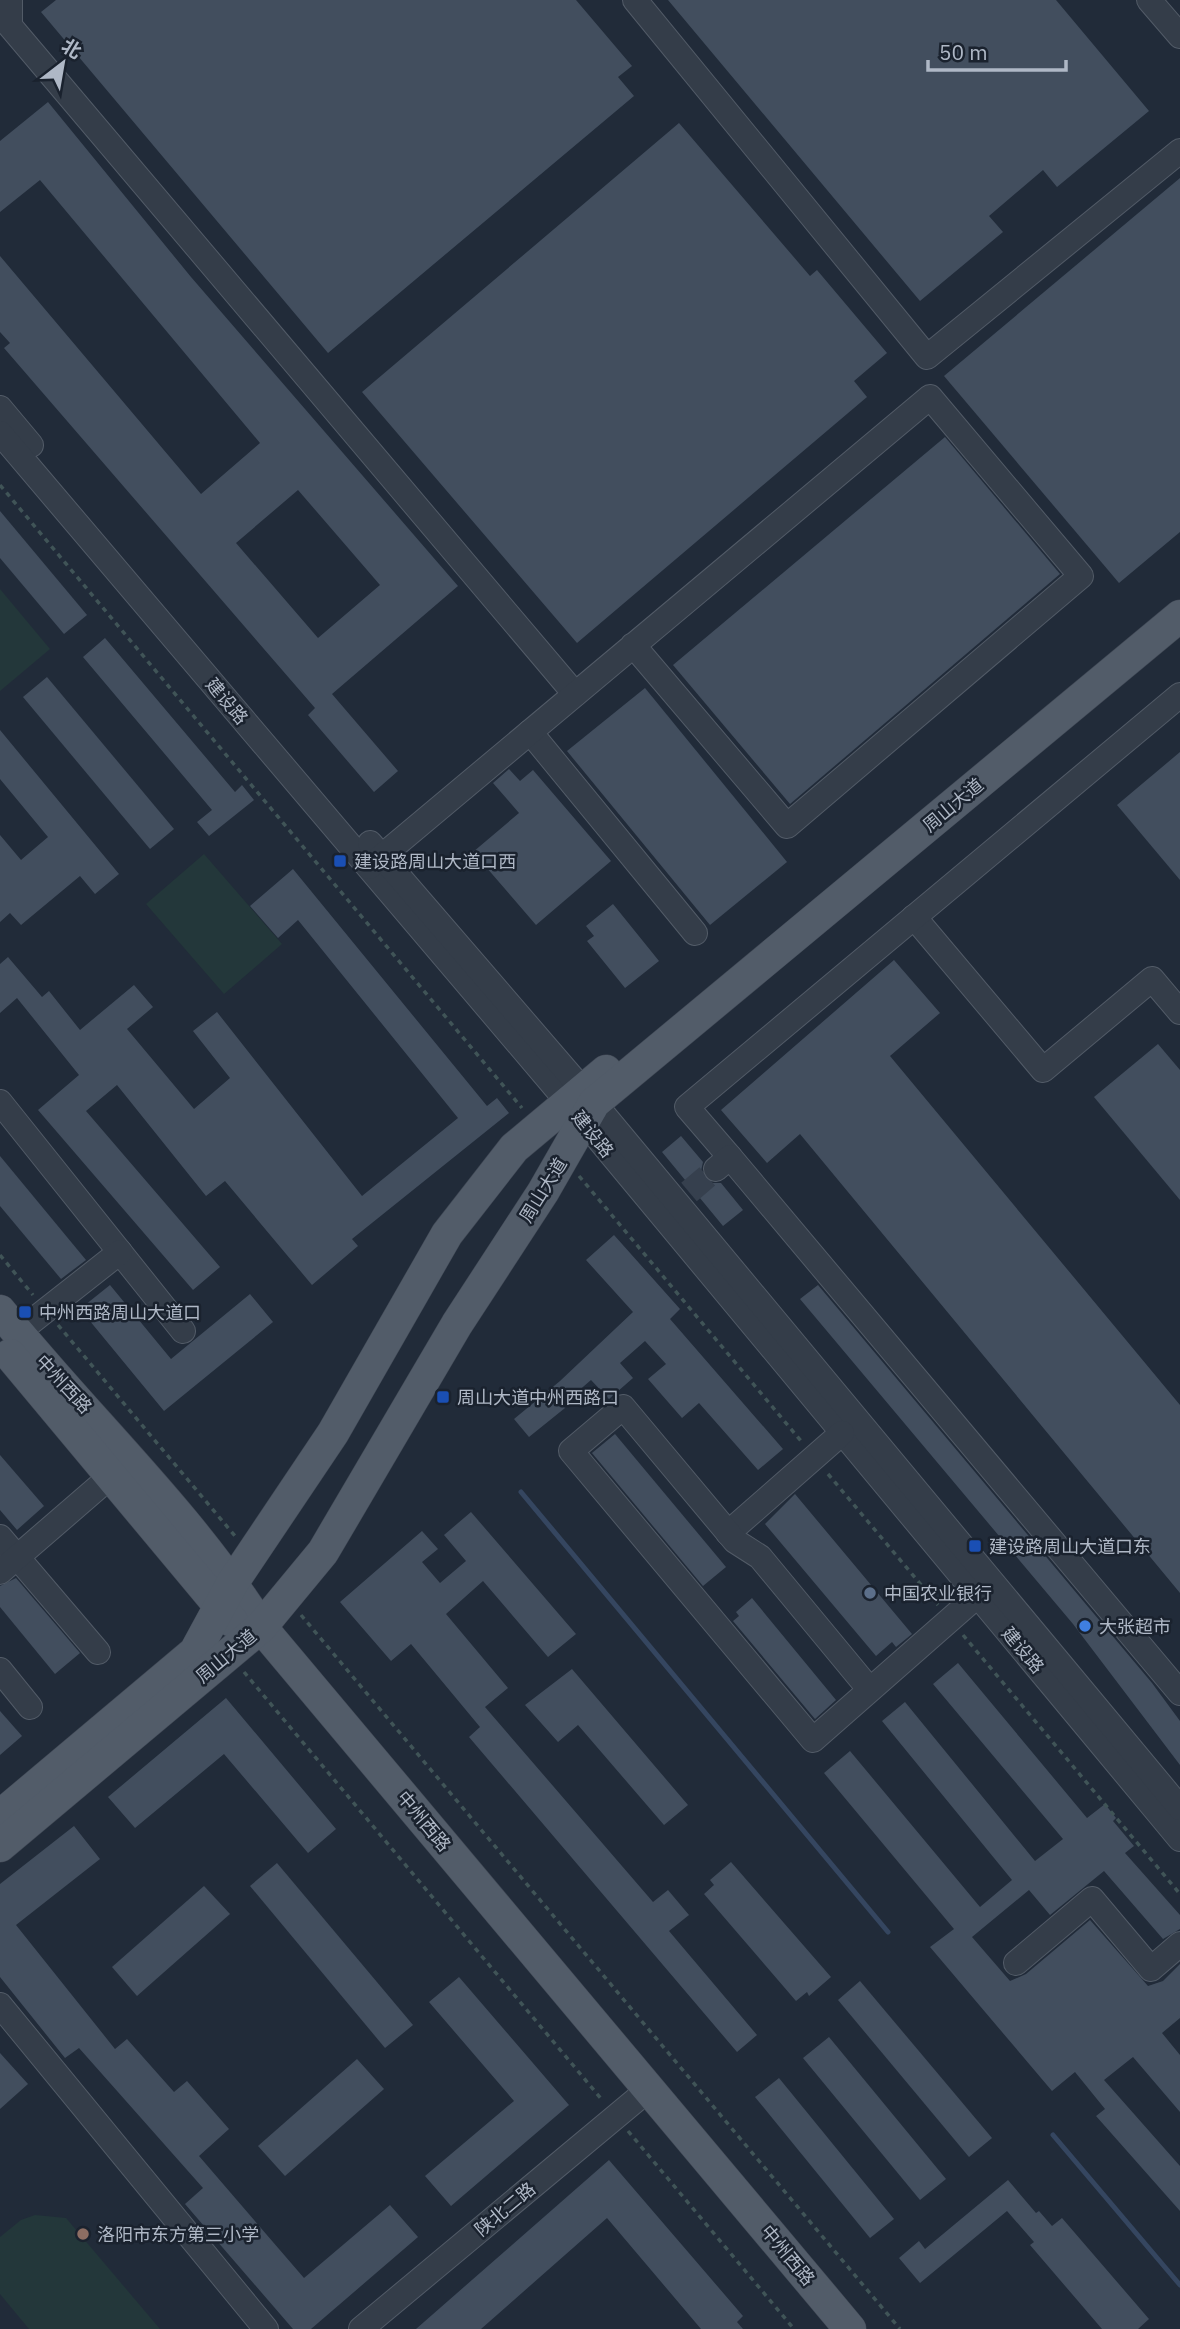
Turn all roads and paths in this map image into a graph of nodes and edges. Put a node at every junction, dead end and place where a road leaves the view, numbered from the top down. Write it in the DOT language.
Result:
graph roads {
  1 [pos="10,0"];
  2 [pos="635,0"];
  3 [pos="1150,0"];
  4 [pos="1180,36"];
  5 [pos="1180,151"];
  6 [pos="927,357"];
  7 [pos="930,397"];
  8 [pos="0,408"];
  9 [pos="0,433"];
  10 [pos="0,485"];
  11 [pos="1180,593"];
  12 [pos="1180,616"];
  13 [pos="633,645"];
  14 [pos="575,694"];
  15 [pos="1180,695"];
  16 [pos="530,732"];
  17 [pos="375,862"];
  18 [pos="915,917"];
  19 [pos="695,933"];
  20 [pos="1180,1012"];
  21 [pos="0,1102"];
  22 [pos="582,1104"];
  23 [pos="538,1127"];
  24 [pos="564,1158"];
  25 [pos="675,1203"];
  26 [pos="120,1252"];
  27 [pos="0,1255"];
  28 [pos="46,1310"];
  29 [pos="6,1329"];
  30 [pos="183,1331"];
  31 [pos="842,1433"];
  32 [pos="814,1457"];
  33 [pos="111,1476"];
  34 [pos="728,1532"];
  35 [pos="0,1537"];
  36 [pos="251,1555"];
  37 [pos="8,1565"];
  38 [pos="226,1594"];
  39 [pos="978,1596"];
  40 [pos="286,1598"];
  41 [pos="951,1620"];
  42 [pos="246,1640"];
  43 [pos="98,1652"];
  44 [pos="0,1670"];
  45 [pos="870,1690"];
  46 [pos="1180,1693"];
  47 [pos="30,1707"];
  48 [pos="1180,1808"];
  49 [pos="0,1816"];
  50 [pos="1180,1839"];
  51 [pos="0,1846"];
  52 [pos="1180,1894"];
  53 [pos="1180,1944"];
  54 [pos="1016,1963"];
  55 [pos="0,2005"];
  56 [pos="633,2102"];
  57 [pos="266,2329"];
  58 [pos="361,2329"];
  59 [pos="794,2329"];
  60 [pos="826,2329"];
  61 [pos="850,2329"];
  62 [pos="900,2329"];
  1 -- 14 [label="street"];
  2 -- 6 [label="street"];
  3 -- 4 [label="street"];
  5 -- 6 [label="street"];
  6 -- 7 [label="street"];
  7 -- 13 [label="street"];
  7 -- 13 [label="street"];
  8 -- 17 [label="street, 建设路"];
  9 -- 17 [label="street, 建设路"];
  10 -- 23 [label="path"];
  11 -- 22 [label="main road, 周山大道"];
  12 -- 22 [label="main road, 周山大道"];
  13 -- 14 [label="street"];
  14 -- 16 [label="street"];
  15 -- 18 [label="street"];
  16 -- 17 [label="street"];
  16 -- 19 [label="street"];
  17 -- 22 [label="street, 建设路"];
  18 -- 20 [label="street"];
  18 -- 46 [label="street"];
  21 -- 26 [label="street"];
  22 -- 23 [label="main road, 周山大道"];
  22 -- 24 [label="main road, 周山大道"];
  22 -- 25 [label="street, 建设路"];
  23 -- 36 [label="main road, 周山大道"];
  24 -- 32 [label="path"];
  24 -- 40 [label="main road, 周山大道"];
  25 -- 31 [label="street, 建设路"];
  25 -- 48 [label="street, 建设路"];
  26 -- 28 [label="street"];
  26 -- 30 [label="street"];
  27 -- 28 [label="path"];
  28 -- 29 [label="street"];
  28 -- 36 [label="path"];
  29 -- 33 [label="main road, 中州西路"];
  29 -- 38 [label="main road, 中州西路"];
  31 -- 32 [label="street"];
  31 -- 39 [label="street, 建设路"];
  32 -- 34 [label="street"];
  32 -- 41 [label="path"];
  33 -- 37 [label="street"];
  33 -- 38 [label="main road, 中州西路"];
  34 -- 45 [label="street"];
  34 -- 45 [label="street"];
  35 -- 37 [label="street"];
  36 -- 38 [label="main road, 周山大道"];
  37 -- 43 [label="street"];
  38 -- 42 [label="main road, 中州西路"];
  38 -- 49 [label="main road, 周山大道"];
  39 -- 41 [label="street"];
  39 -- 50 [label="street, 建设路"];
  40 -- 42 [label="main road, 周山大道"];
  40 -- 62 [label="path"];
  41 -- 45 [label="street"];
  41 -- 52 [label="path"];
  42 -- 51 [label="main road, 周山大道"];
  42 -- 56 [label="main road, 中州西路"];
  42 -- 56 [label="path"];
  44 -- 47 [label="street"];
  53 -- 54 [label="street"];
  55 -- 57 [label="street"];
  56 -- 58 [label="street, 陕北二路"];
  56 -- 59 [label="path"];
  56 -- 60 [label="main road, 中州西路"];
  56 -- 61 [label="main road, 中州西路"];
}
